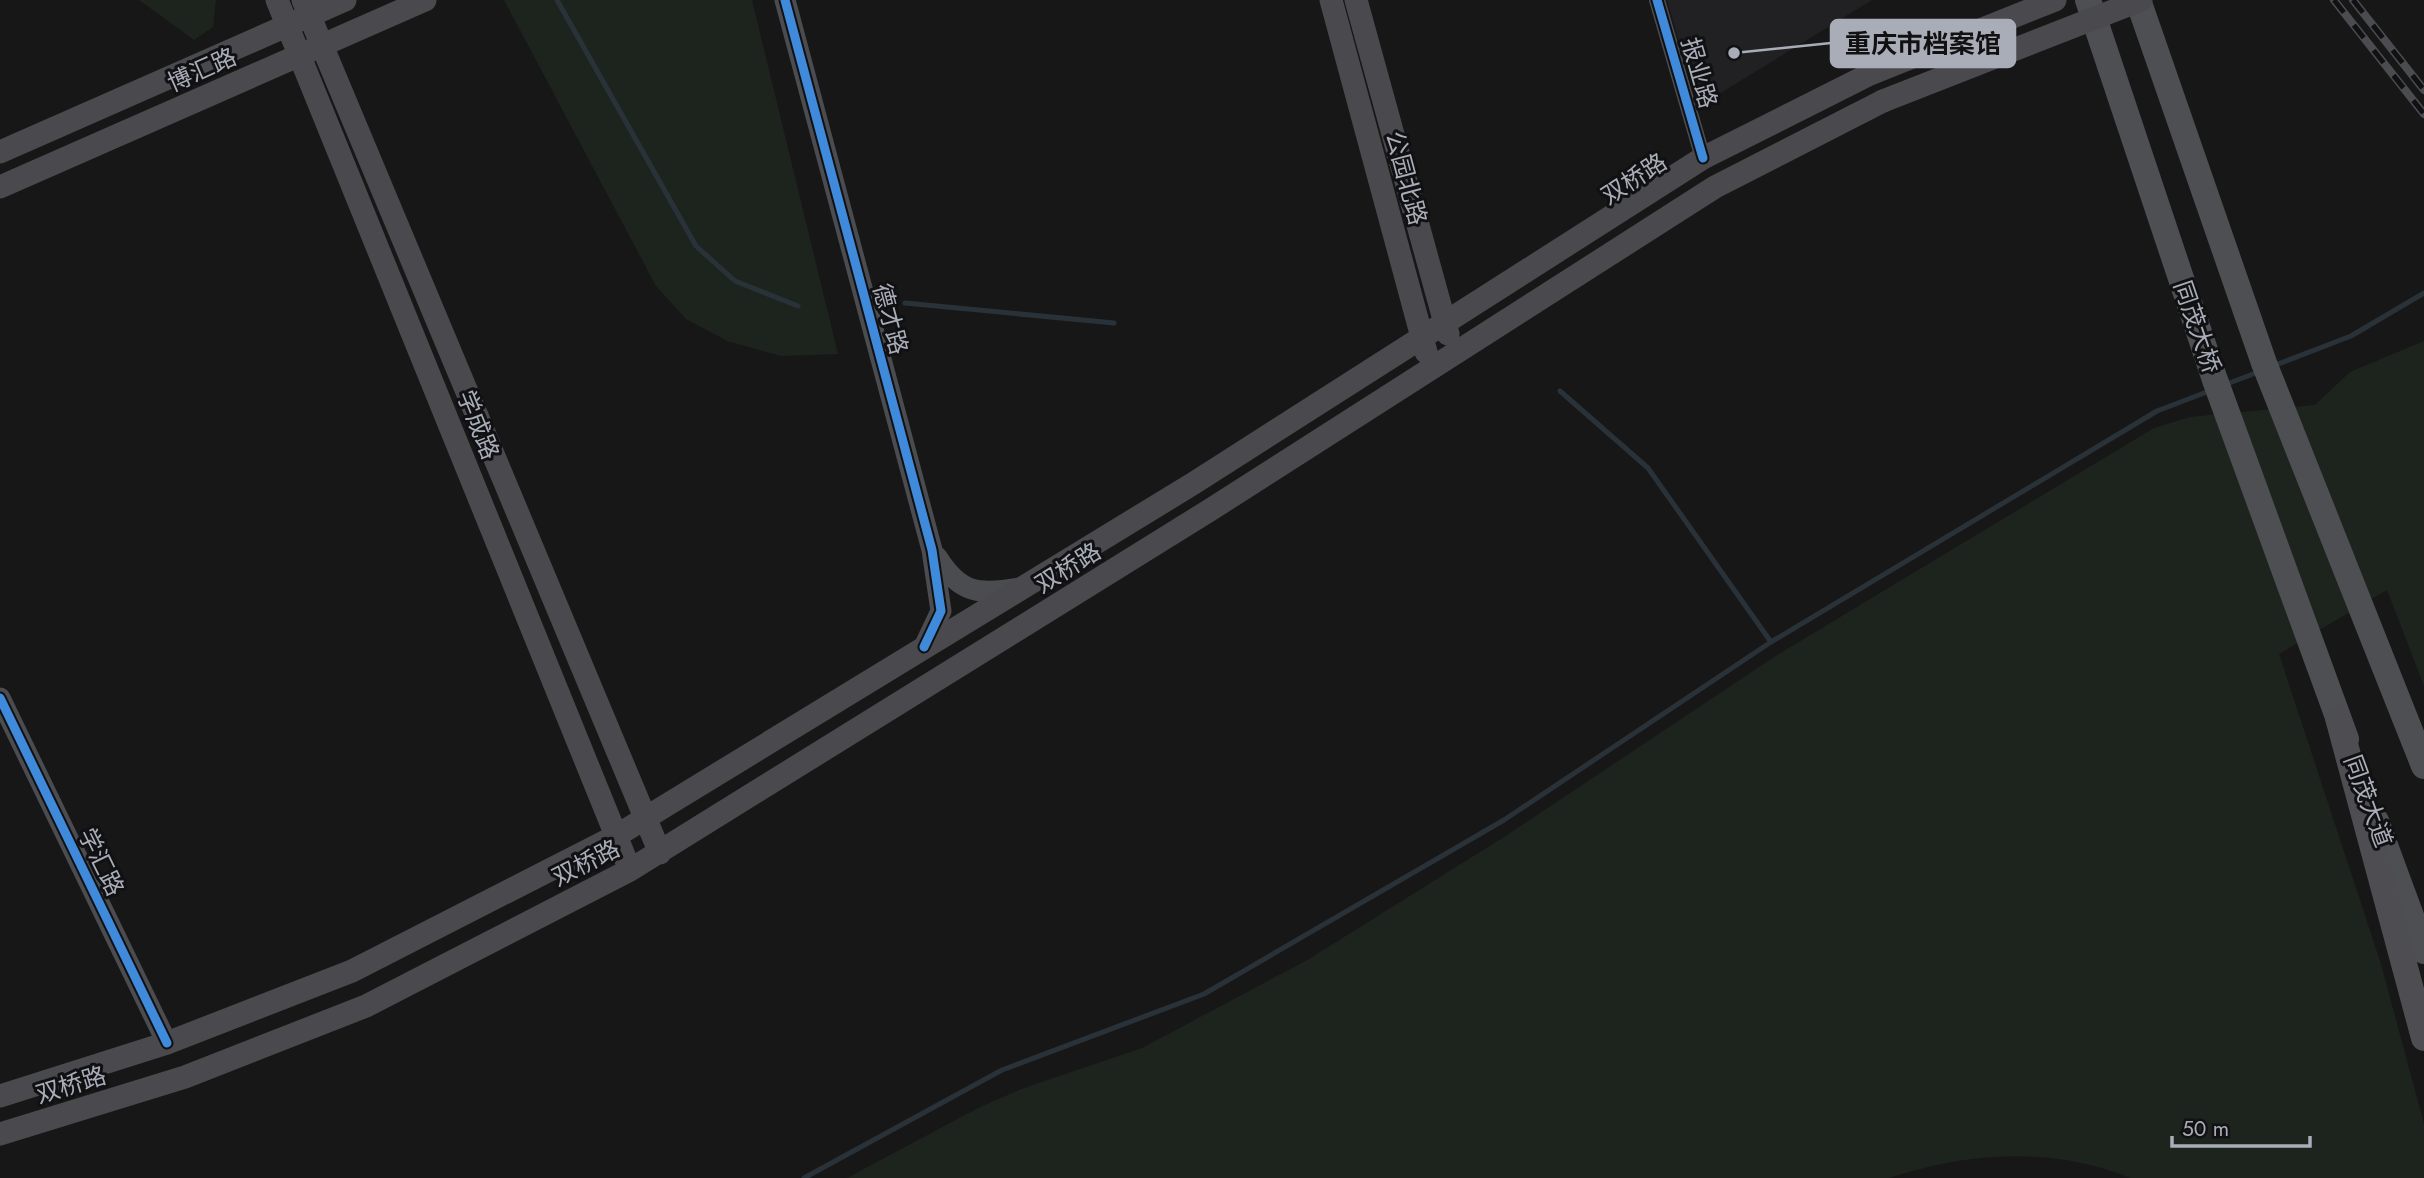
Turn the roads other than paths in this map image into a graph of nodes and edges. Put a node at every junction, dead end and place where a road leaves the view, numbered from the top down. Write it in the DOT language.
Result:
graph roads {
  1 [pos="277,0"];
  2 [pos="345,0"];
  3 [pos="425,0"];
  4 [pos="785,0"];
  5 [pos="1331,0"];
  6 [pos="1356,0"];
  7 [pos="1657,0"];
  8 [pos="2055,0"];
  9 [pos="2088,0"];
  10 [pos="2140,0"];
  11 [pos="306,8"];
  12 [pos="287,25"];
  13 [pos="323,46"];
  14 [pos="300,56"];
  15 [pos="0,152"];
  16 [pos="1703,158"];
  17 [pos="0,187"];
  18 [pos="1445,323"];
  19 [pos="1422,338"];
  20 [pos="1454,354"];
  21 [pos="1431,369"];
  22 [pos="932,550"];
  23 [pos="1022,588"];
  24 [pos="925,648"];
  25 [pos="2313,651"];
  26 [pos="0,698"];
  27 [pos="2338,718"];
  28 [pos="2424,766"];
  29 [pos="645,820"];
  30 [pos="616,836"];
  31 [pos="660,853"];
  32 [pos="630,870"];
  33 [pos="2424,951"];
  34 [pos="2424,1038"];
  35 [pos="167,1043"];
  36 [pos="0,1096"];
  37 [pos="0,1134"];
  1 -- 12 [label="main road, 学成路"];
  2 -- 11 [label="main road, 博汇路"];
  3 -- 13 [label="main road, 博汇路"];
  4 -- 22 [label="street, 德才路"];
  5 -- 19 [label="main road, 公园北路"];
  6 -- 18 [label="main road, 公园北路"];
  7 -- 16 [label="street, 报业路"];
  8 -- 16 [label="main road, 双桥路"];
  9 -- 25 [label="main road, 同茂大桥"];
  10 -- 20 [label="main road, 双桥路, bridge"];
  10 -- 28 [label="main road"];
  11 -- 12 [label="main road, 博汇路"];
  11 -- 13 [label="main road, 学成路"];
  12 -- 14 [label="main road, 学成路"];
  12 -- 15 [label="main road, 博汇路"];
  13 -- 14 [label="main road, 博汇路"];
  13 -- 29 [label="main road, 学成路"];
  14 -- 17 [label="main road, 博汇路"];
  14 -- 30 [label="main road, 学成路"];
  16 -- 18 [label="main road, 双桥路"];
  18 -- 19 [label="main road, 双桥路"];
  18 -- 20 [label="main road, 公园北路"];
  19 -- 21 [label="main road, 公园北路"];
  19 -- 23 [label="main road, 双桥路"];
  20 -- 21 [label="main road, 双桥路"];
  21 -- 31 [label="main road, 双桥路"];
  22 -- 23 [label="street, 德才路"];
  22 -- 24 [label="street, 德才路"];
  23 -- 24 [label="main road, 双桥路"];
  24 -- 29 [label="main road, 双桥路"];
  25 -- 27 [label="main road, 同茂大道"];
  26 -- 35 [label="street, 学汇路"];
  27 -- 33 [label="main road, 同茂大道"];
  27 -- 34 [label="highway"];
  29 -- 30 [label="main road, 双桥路"];
  29 -- 31 [label="main road, 学成路"];
  30 -- 32 [label="main road, 学成路"];
  30 -- 35 [label="main road, 双桥路"];
  31 -- 32 [label="main road, 双桥路"];
  32 -- 37 [label="main road, 双桥路"];
  35 -- 36 [label="main road, 双桥路"];
}
